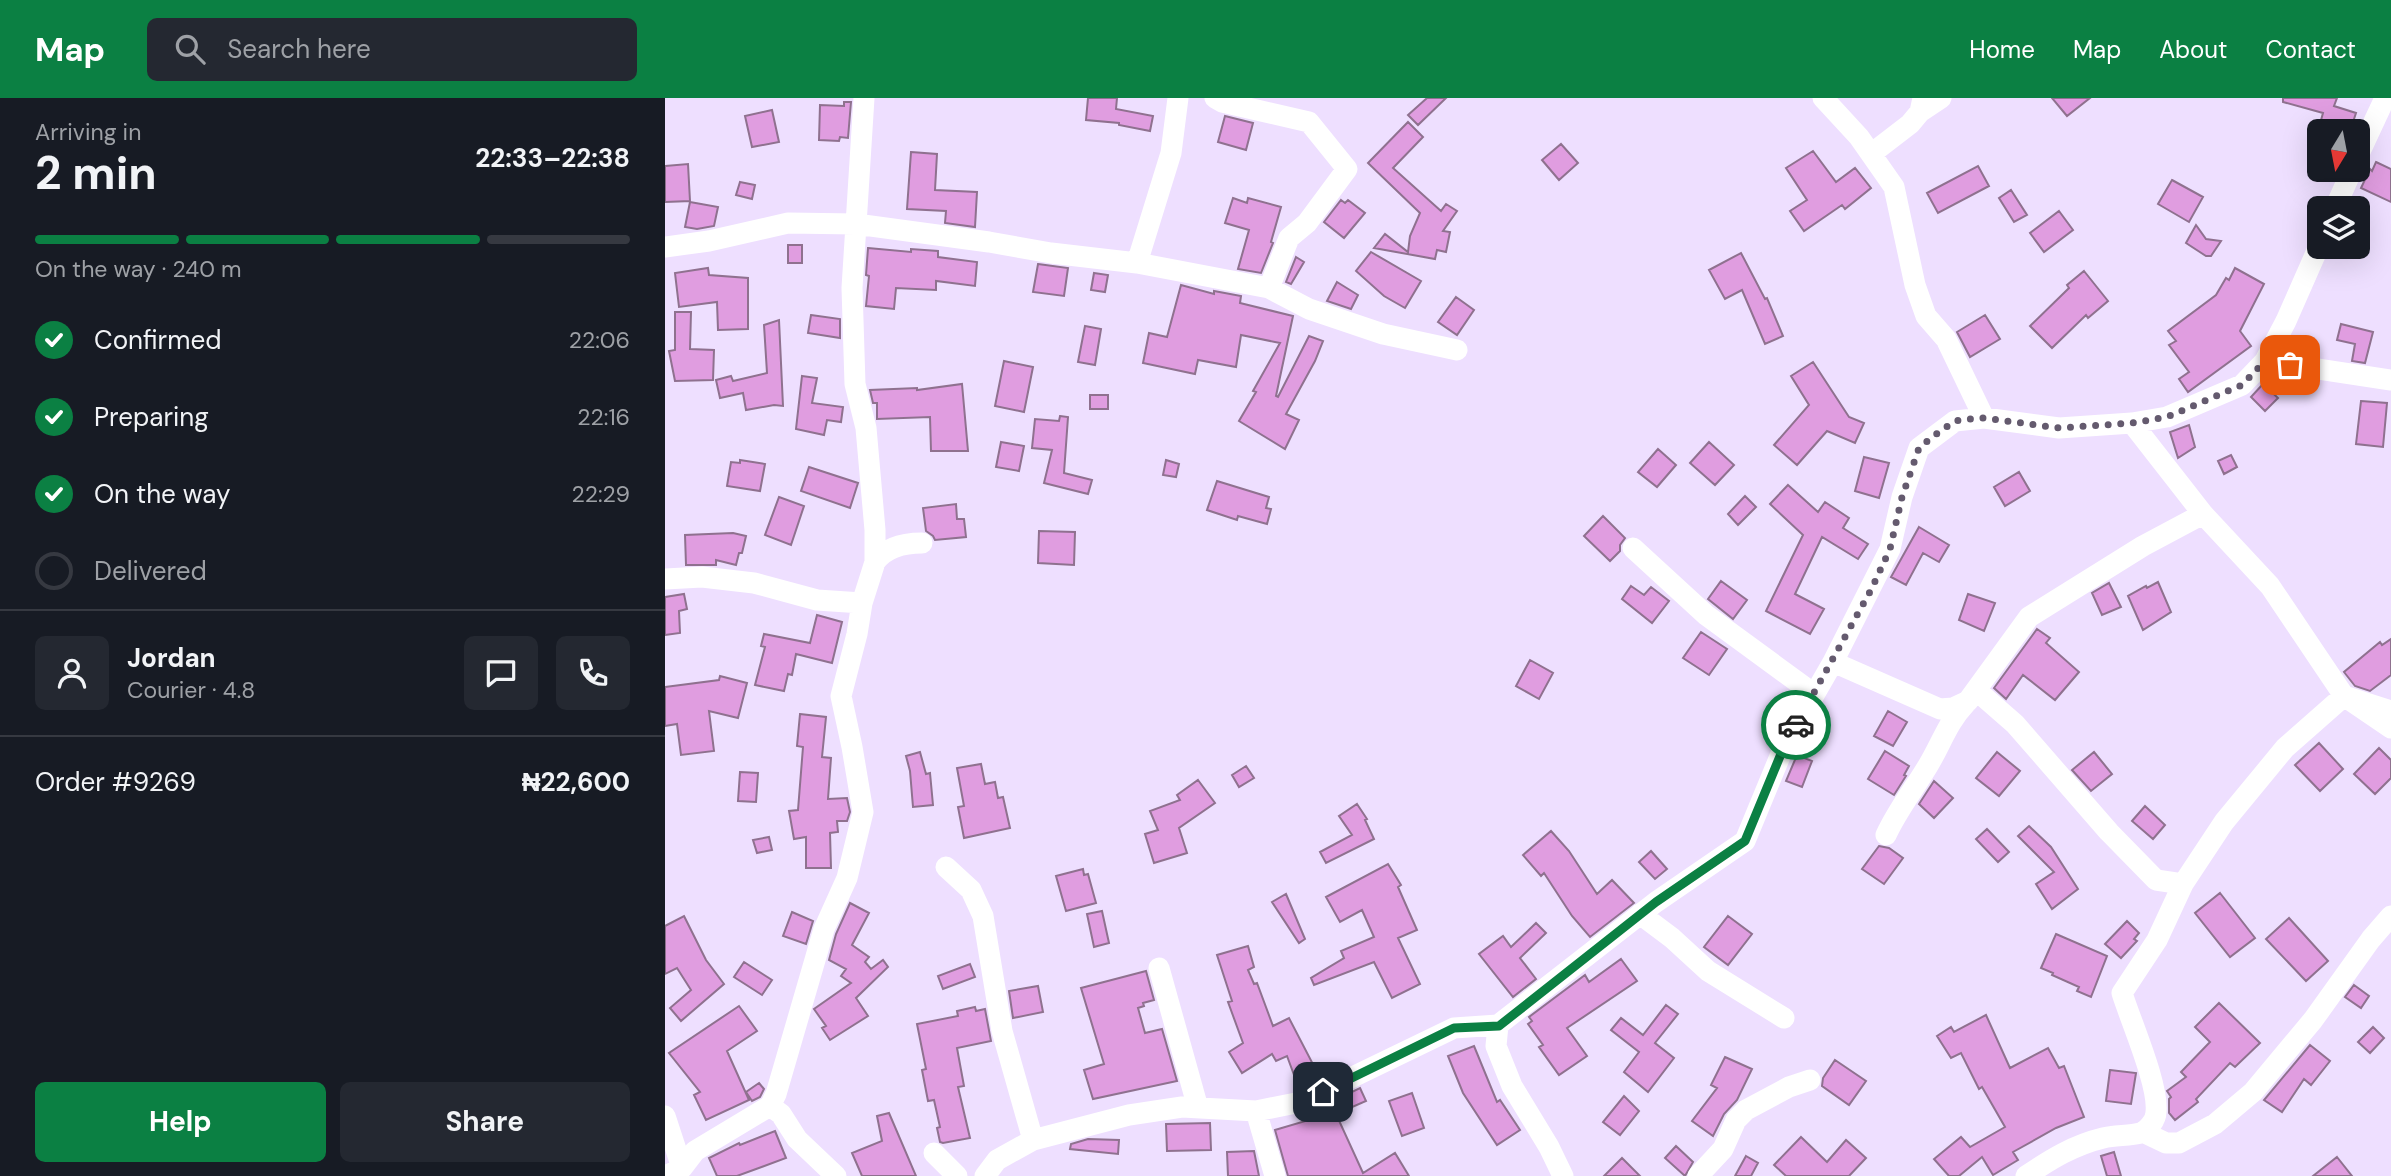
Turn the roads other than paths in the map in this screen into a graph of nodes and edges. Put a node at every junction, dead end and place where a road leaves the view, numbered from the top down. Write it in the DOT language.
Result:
graph roads {
  1 [pos="865,98"];
  2 [pos="1178,98"];
  3 [pos="1215,98"];
  4 [pos="1823,98"];
  5 [pos="1941,98"];
  6 [pos="2385,98"];
  7 [pos="1921,105"];
  8 [pos="2370,130"];
  9 [pos="1871,154"];
  10 [pos="856,224"];
  11 [pos="665,247"];
  12 [pos="2313,259"];
  13 [pos="1137,263"];
  14 [pos="1269,288"];
  15 [pos="1457,351"];
  16 [pos="2265,361"];
  17 [pos="2391,380"];
  18 [pos="1984,418"];
  19 [pos="2132,423"];
  20 [pos="2203,514"];
  21 [pos="922,543"];
  22 [pos="1633,548"];
  23 [pos="875,562"];
  24 [pos="665,579"];
  25 [pos="862,603"];
  26 [pos="1833,662"];
  27 [pos="1814,694"];
  28 [pos="1972,696"];
  29 [pos="2344,696"];
  30 [pos="2391,712"];
  31 [pos="2391,728"];
  32 [pos="1886,835"];
  33 [pos="946,867"];
  34 [pos="2183,884"];
  35 [pos="1640,914"];
  36 [pos="2391,916"];
  37 [pos="1160,968"];
  38 [pos="1784,1018"];
  39 [pos="1499,1026"];
  40 [pos="1810,1080"];
  41 [pos="770,1106"];
  42 [pos="1198,1108"];
  43 [pos="1256,1111"];
  44 [pos="665,1116"];
  45 [pos="2143,1132"];
  46 [pos="1033,1140"];
  47 [pos="934,1153"];
  48 [pos="670,1174"];
  49 [pos="836,1176"];
  50 [pos="957,1176"];
  51 [pos="985,1176"];
  52 [pos="1275,1176"];
  53 [pos="1563,1176"];
  54 [pos="1698,1176"];
  55 [pos="2026,1176"];
  1 -- 10 [label="street"];
  2 -- 13 [label="street"];
  3 -- 14 [label="street"];
  4 -- 9 [label="street"];
  5 -- 7 [label="street"];
  6 -- 8 [label="street"];
  7 -- 9 [label="street"];
  9 -- 18 [label="street"];
  10 -- 11 [label="street"];
  10 -- 13 [label="street"];
  10 -- 23 [label="street"];
  12 -- 16 [label="street"];
  13 -- 14 [label="street"];
  14 -- 15 [label="street"];
  16 -- 17 [label="street"];
  16 -- 19 [label="street"];
  18 -- 19 [label="street"];
  18 -- 26 [label="street"];
  19 -- 20 [label="street"];
  20 -- 28 [label="street"];
  20 -- 29 [label="street"];
  21 -- 23 [label="street"];
  22 -- 27 [label="street"];
  23 -- 25 [label="street"];
  24 -- 25 [label="street"];
  25 -- 41 [label="street"];
  26 -- 27 [label="street"];
  26 -- 28 [label="street"];
  27 -- 35 [label="street"];
  28 -- 32 [label="street"];
  28 -- 34 [label="street"];
  29 -- 30 [label="street"];
  29 -- 31 [label="street"];
  29 -- 34 [label="street"];
  33 -- 46 [label="street"];
  34 -- 45 [label="street"];
  35 -- 38 [label="street"];
  35 -- 39 [label="street"];
  36 -- 45 [label="street"];
  37 -- 42 [label="street"];
  39 -- 43 [label="street"];
  39 -- 53 [label="street"];
  40 -- 54 [label="street"];
  41 -- 48 [label="street"];
  41 -- 49 [label="street"];
  42 -- 43 [label="street"];
  42 -- 46 [label="street"];
  43 -- 52 [label="street"];
  44 -- 48 [label="street"];
  45 -- 55 [label="street"];
  46 -- 51 [label="street"];
  47 -- 50 [label="street"];
}
